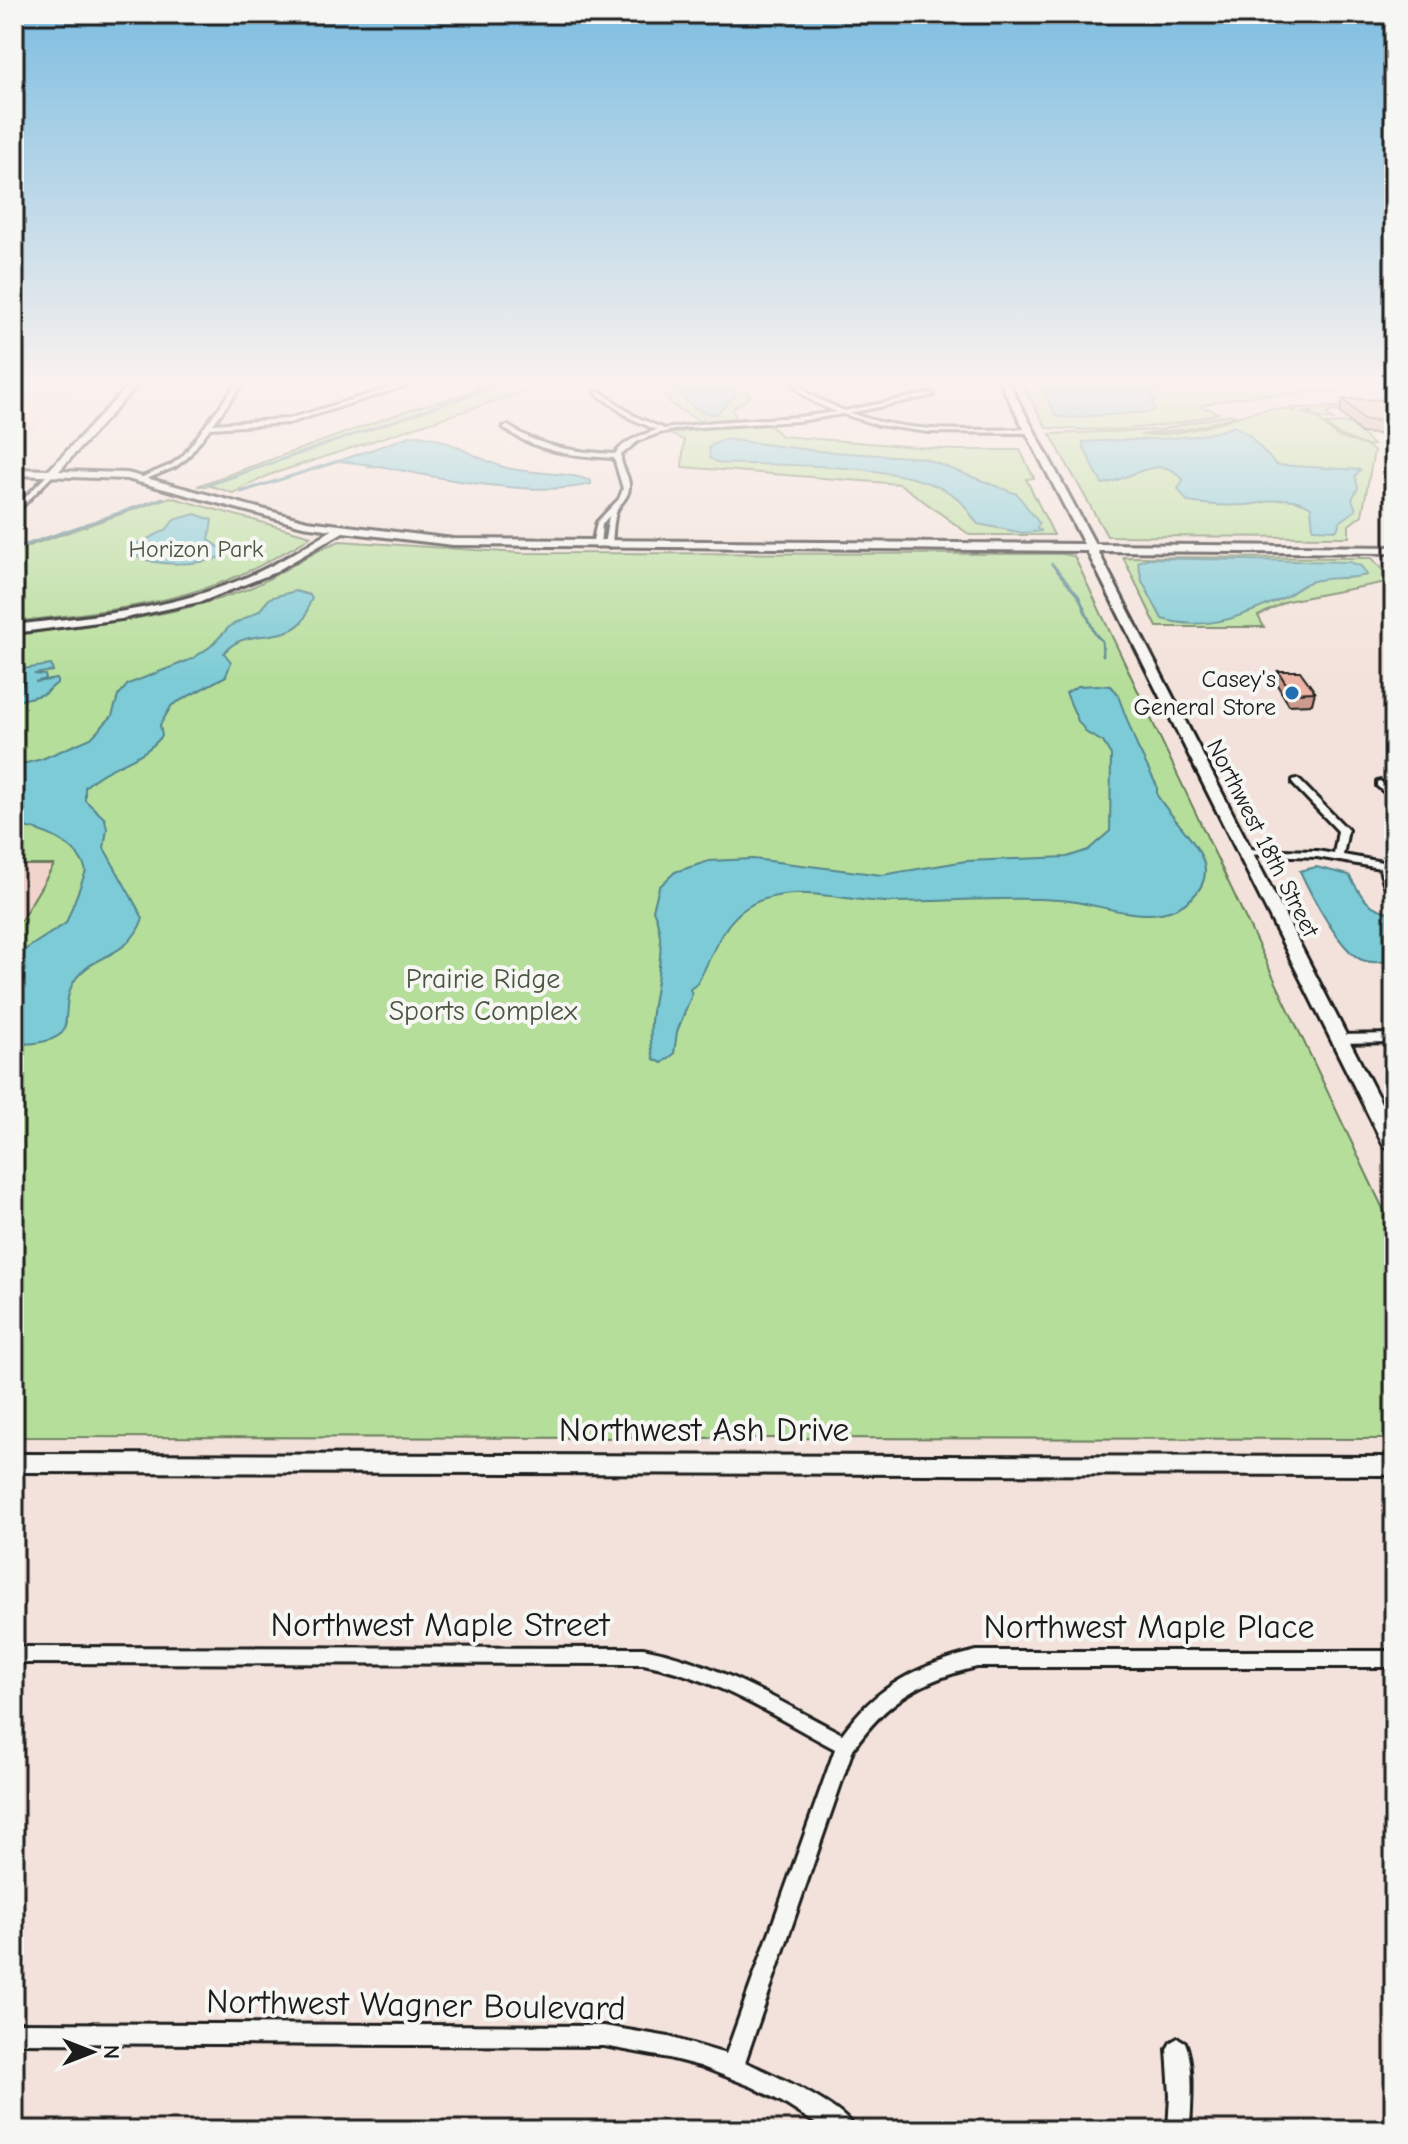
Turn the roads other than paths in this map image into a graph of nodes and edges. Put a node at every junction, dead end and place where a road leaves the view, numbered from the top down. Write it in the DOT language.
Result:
graph roads {
  1 [pos="43,482"];
  2 [pos="152,482"];
  3 [pos="624,482"];
  4 [pos="1056,482"];
  5 [pos="613,510"];
  6 [pos="14,513"];
  7 [pos="339,530"];
  8 [pos="1394,542"];
  9 [pos="602,545"];
  10 [pos="1088,545"];
  11 [pos="1394,550"];
  12 [pos="14,629"];
  13 [pos="1296,782"];
  14 [pos="1380,784"];
  15 [pos="1394,797"];
  16 [pos="1243,852"];
  17 [pos="1338,857"];
  18 [pos="1390,867"];
  19 [pos="1394,890"];
  20 [pos="1394,1038"];
  21 [pos="1338,1039"];
  22 [pos="1394,1146"];
  23 [pos="14,1463"];
  24 [pos="1394,1466"];
  25 [pos="14,1655"];
  26 [pos="1394,1659"];
  27 [pos="845,1745"];
  28 [pos="14,2033"];
  29 [pos="1178,2049"];
  30 [pos="733,2066"];
  31 [pos="844,2130"];
  32 [pos="1179,2130"];
  1 -- 6 [label="street"];
  2 -- 7 [label="main road"];
  3 -- 5 [label="street"];
  4 -- 10 [label="main road, Northwest 18th Street"];
  5 -- 9 [label="street"];
  5 -- 9 [label="street"];
  7 -- 9 [label="main road"];
  7 -- 12 [label="main road"];
  8 -- 10 [label="main road"];
  9 -- 10 [label="main road"];
  10 -- 11 [label="main road"];
  10 -- 16 [label="main road, Northwest 18th Street"];
  13 -- 17 [label="street"];
  14 -- 15 [label="street"];
  16 -- 17 [label="street"];
  16 -- 21 [label="main road, Northwest 18th Street"];
  17 -- 18 [label="street"];
  18 -- 19 [label="street"];
  20 -- 21 [label="street"];
  21 -- 22 [label="main road, Northwest 18th Street"];
  23 -- 24 [label="main road, Northwest Ash Drive"];
  25 -- 27 [label="street, Northwest Maple Street"];
  26 -- 27 [label="street, Northwest Maple Place"];
  27 -- 30 [label="street, Northwest Maple Place"];
  28 -- 30 [label="street, Northwest Wagner Boulevard"];
  29 -- 32 [label="street"];
  30 -- 31 [label="street, Northwest Wagner Boulevard"];
}
